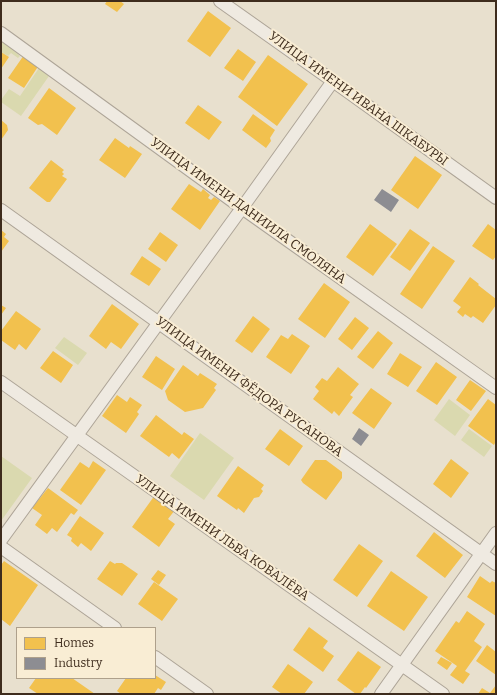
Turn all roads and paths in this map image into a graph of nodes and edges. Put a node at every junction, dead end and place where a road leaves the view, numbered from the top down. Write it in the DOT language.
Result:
graph roads {
  1 [pos="220,1"];
  2 [pos="1,33"];
  3 [pos="333,81"];
  4 [pos="496,198"];
  5 [pos="242,208"];
  6 [pos="1,210"];
  7 [pos="159,322"];
  8 [pos="1,382"];
  9 [pos="496,388"];
  10 [pos="77,435"];
  11 [pos="496,533"];
  12 [pos="1,540"];
  13 [pos="1,547"];
  14 [pos="482,554"];
  15 [pos="496,564"];
  16 [pos="113,627"];
  17 [pos="156,658"];
  18 [pos="402,665"];
  19 [pos="207,694"];
  20 [pos="381,694"];
  21 [pos="443,694"];
  1 -- 3 [label="street, УЛИЦА ИМЕНИ ИВАНА ШКАБУРЫ"];
  2 -- 5 [label="street, УЛИЦА ИМЕНИ ДАНИИЛА СМОЛЯНА"];
  3 -- 4 [label="street, УЛИЦА ИМЕНИ ИВАНА ШКАБУРЫ"];
  3 -- 5 [label="street"];
  5 -- 7 [label="street"];
  5 -- 9 [label="street, УЛИЦА ИМЕНИ ДАНИИЛА СМОЛЯНА"];
  6 -- 7 [label="street, УЛИЦА ИМЕНИ ФЁДОРА РУСАНОВА"];
  7 -- 10 [label="street"];
  7 -- 14 [label="street, УЛИЦА ИМЕНИ ФЁДОРА РУСАНОВА"];
  8 -- 10 [label="street, УЛИЦА ИМЕНИ ЛЬВА КОВАЛЁВА"];
  10 -- 12 [label="street"];
  10 -- 18 [label="street, УЛИЦА ИМЕНИ ЛЬВА КОВАЛЁВА"];
  11 -- 14 [label="street"];
  13 -- 16 [label="street"];
  14 -- 15 [label="street, УЛИЦА ИМЕНИ ФЁДОРА РУСАНОВА"];
  14 -- 18 [label="street"];
  17 -- 19 [label="street"];
  18 -- 20 [label="street"];
  18 -- 21 [label="street, УЛИЦА ИМЕНИ ЛЬВА КОВАЛЁВА"];
}
